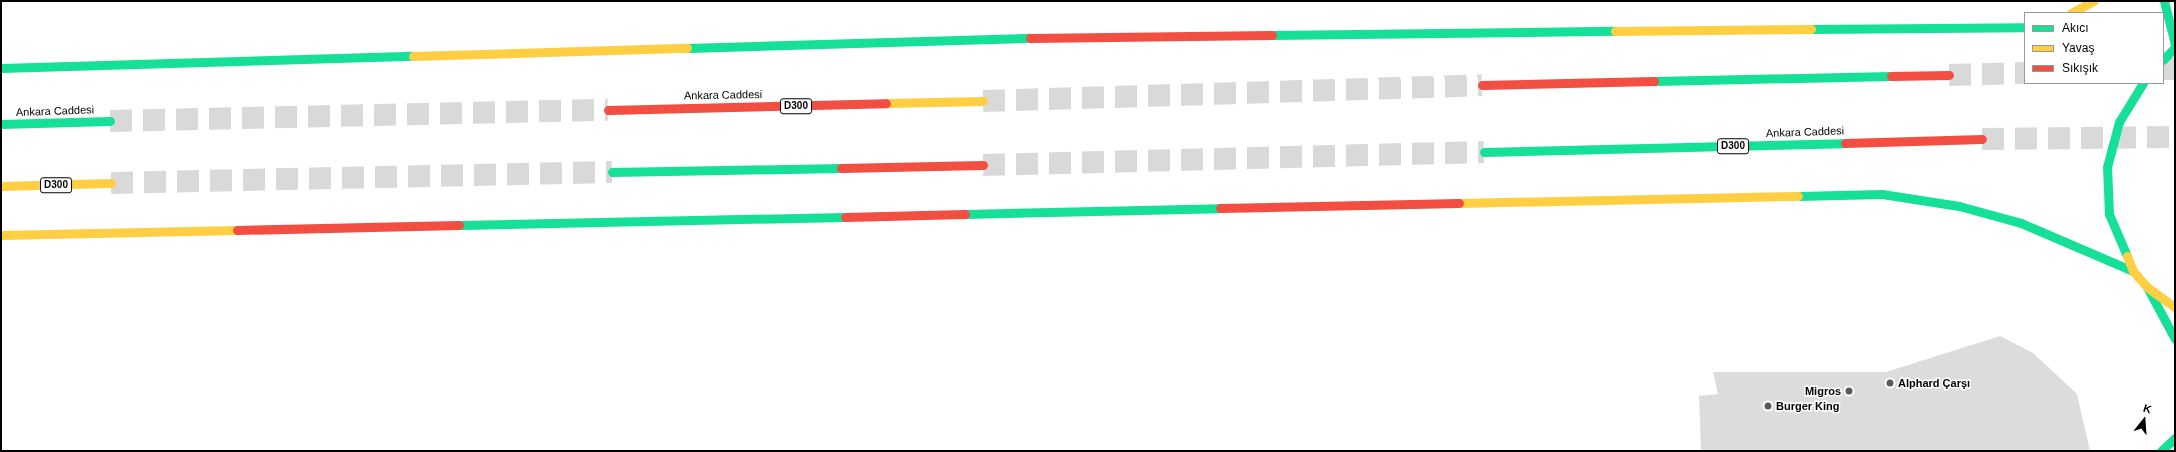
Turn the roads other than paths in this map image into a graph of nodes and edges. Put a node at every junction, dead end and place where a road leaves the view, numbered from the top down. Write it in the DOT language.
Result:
graph roads {
  1 [pos="2094,1"];
  2 [pos="2164,1"];
  3 [pos="2073,12"];
  4 [pos="2024,27"];
  5 [pos="2164,44"];
  6 [pos="2175,46"];
  7 [pos="2164,59"];
  8 [pos="1,68"];
  9 [pos="1949,75"];
  10 [pos="2142,84"];
  11 [pos="1482,85"];
  12 [pos="983,101"];
  13 [pos="608,110"];
  14 [pos="110,121"];
  15 [pos="1,124"];
  16 [pos="1982,139"];
  17 [pos="1484,152"];
  18 [pos="983,165"];
  19 [pos="612,172"];
  20 [pos="111,184"];
  21 [pos="1,186"];
  22 [pos="1,235"];
  23 [pos="2133,271"];
  24 [pos="2147,286"];
  25 [pos="2175,307"];
  26 [pos="2175,339"];
  27 [pos="2175,438"];
  28 [pos="2161,451"];
  1 -- 3 [label="main road"];
  2 -- 6 [label="main road"];
  4 -- 8 [label="main road"];
  5 -- 6 [label="main road"];
  6 -- 7 [label="main road"];
  9 -- 11 [label="main road"];
  10 -- 23 [label="main road"];
  12 -- 13 [label="main road, Ankara Caddesi / D300"];
  14 -- 15 [label="main road, Ankara Caddesi"];
  16 -- 17 [label="main road, Ankara Caddesi / D300"];
  18 -- 19 [label="main road"];
  20 -- 21 [label="main road, D300"];
  22 -- 23 [label="main road"];
  23 -- 24 [label="main road"];
  24 -- 25 [label="main road"];
  24 -- 26 [label="main road"];
  27 -- 28 [label="main road"];
}
